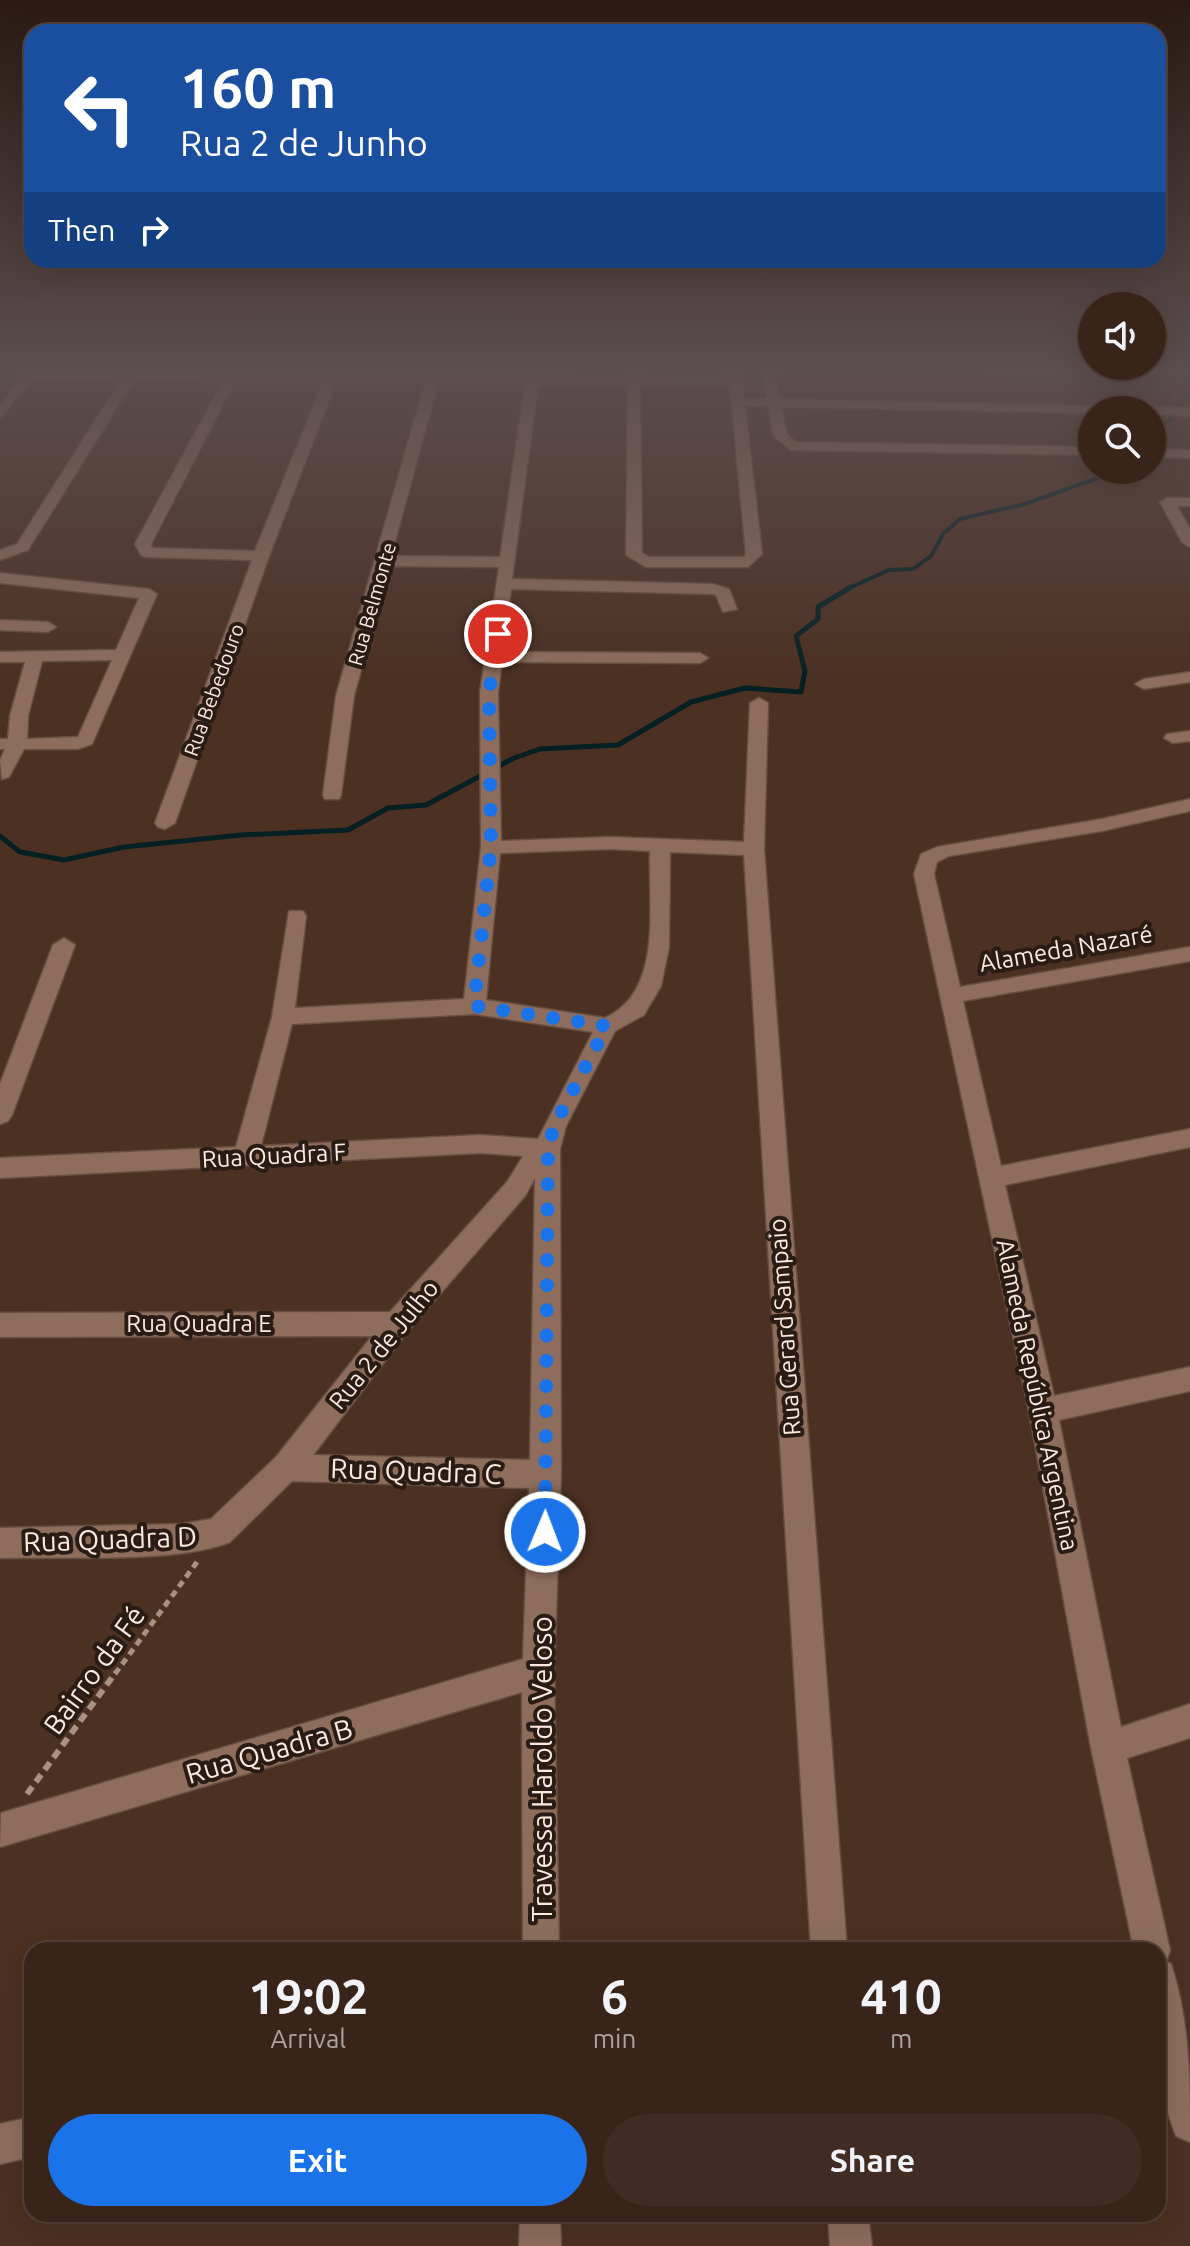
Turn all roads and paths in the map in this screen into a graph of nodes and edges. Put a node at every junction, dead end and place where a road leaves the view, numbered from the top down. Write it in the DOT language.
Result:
graph roads {
  1 [pos="69,473"];
  2 [pos="181,473"];
  3 [pos="294,473"];
  4 [pos="408,473"];
  5 [pos="519,473"];
  6 [pos="635,473"];
  7 [pos="745,473"];
  8 [pos="1190,502"];
  9 [pos="1190,542"];
  10 [pos="0,555"];
  11 [pos="261,556"];
  12 [pos="385,561"];
  13 [pos="507,562"];
  14 [pos="0,578"];
  15 [pos="505,584"];
  16 [pos="727,604"];
  17 [pos="0,625"];
  18 [pos="48,627"];
  19 [pos="35,655"];
  20 [pos="124,655"];
  21 [pos="0,657"];
  22 [pos="494,657"];
  23 [pos="700,658"];
  24 [pos="1190,677"];
  25 [pos="1144,684"];
  26 [pos="759,703"];
  27 [pos="9,744"];
  28 [pos="2,773"];
  29 [pos="332,795"];
  30 [pos="1190,805"];
  31 [pos="165,823"];
  32 [pos="660,844"];
  33 [pos="491,847"];
  34 [pos="754,849"];
  35 [pos="296,916"];
  36 [pos="64,945"];
  37 [pos="1190,954"];
  38 [pos="950,996"];
  39 [pos="474,1006"];
  40 [pos="283,1017"];
  41 [pos="607,1026"];
  42 [pos="5,1088"];
  43 [pos="0,1115"];
  44 [pos="1190,1138"];
  45 [pos="544,1149"];
  46 [pos="245,1158"];
  47 [pos="0,1168"];
  48 [pos="991,1178"];
  49 [pos="397,1324"];
  50 [pos="0,1325"];
  51 [pos="1190,1379"];
  52 [pos="1043,1411"];
  53 [pos="286,1467"];
  54 [pos="546,1474"];
  55 [pos="219,1532"];
  56 [pos="0,1543"];
  57 [pos="538,1671"];
  58 [pos="1190,1721"];
  59 [pos="1108,1748"];
  60 [pos="1,1830"];
  61 [pos="541,1942"];
  62 [pos="828,1942"];
  63 [pos="1150,1942"];
  64 [pos="1166,2013"];
  65 [pos="1190,2122"];
  66 [pos="24,2139"];
  67 [pos="0,2144"];
  68 [pos="540,2222"];
  69 [pos="849,2222"];
  70 [pos="540,2246"];
  71 [pos="851,2246"];
  1 -- 10 [label="street"];
  2 -- 11 [label="street"];
  3 -- 11 [label="street, Rua Bebedouro"];
  4 -- 12 [label="street, Rua Belmonte"];
  5 -- 13 [label="street"];
  6 -- 7 [label="street"];
  8 -- 9 [label="street"];
  11 -- 31 [label="street, Rua Bebedouro"];
  12 -- 13 [label="street"];
  12 -- 29 [label="street, Rua Belmonte"];
  13 -- 15 [label="street"];
  14 -- 20 [label="street"];
  15 -- 16 [label="street"];
  15 -- 22 [label="street"];
  17 -- 18 [label="street"];
  19 -- 20 [label="street"];
  19 -- 21 [label="street"];
  19 -- 27 [label="street"];
  20 -- 27 [label="street"];
  22 -- 23 [label="street"];
  22 -- 33 [label="street"];
  24 -- 25 [label="street"];
  26 -- 34 [label="street, Rua Gerard Sampaio"];
  27 -- 28 [label="street"];
  30 -- 38 [label="street, Alameda República Argentina"];
  32 -- 33 [label="street"];
  32 -- 34 [label="street"];
  32 -- 41 [label="street"];
  33 -- 39 [label="street"];
  34 -- 62 [label="street, Rua Gerard Sampaio"];
  35 -- 40 [label="street"];
  36 -- 42 [label="street"];
  37 -- 38 [label="street, Alameda Nazaré"];
  38 -- 48 [label="street, Alameda República Argentina"];
  39 -- 40 [label="street"];
  39 -- 41 [label="street"];
  40 -- 46 [label="street"];
  41 -- 45 [label="street, Travessa Haroldo Veloso"];
  42 -- 43 [label="street"];
  44 -- 48 [label="street"];
  45 -- 46 [label="street, Rua Quadra F"];
  45 -- 49 [label="street, Rua 2 de Julho"];
  45 -- 54 [label="street, Travessa Haroldo Veloso"];
  46 -- 47 [label="street, Rua Quadra F"];
  48 -- 52 [label="street, Alameda República Argentina"];
  49 -- 50 [label="street, Rua Quadra E"];
  49 -- 53 [label="street, Rua 2 de Julho"];
  51 -- 52 [label="street"];
  52 -- 59 [label="street, Alameda República Argentina"];
  53 -- 54 [label="street, Rua Quadra C"];
  53 -- 55 [label="street, Rua 2 de Julho"];
  54 -- 57 [label="street, Travessa Haroldo Veloso"];
  55 -- 56 [label="street, Rua Quadra D"];
  55 -- 60 [label="path, Bairro da Fé"];
  57 -- 60 [label="street, Rua Quadra B"];
  57 -- 61 [label="street, Travessa Haroldo Veloso"];
  58 -- 59 [label="street"];
  59 -- 63 [label="street, Alameda República Argentina"];
  64 -- 65 [label="street"];
  66 -- 67 [label="street"];
  68 -- 70 [label="street"];
  69 -- 71 [label="street"];
}
